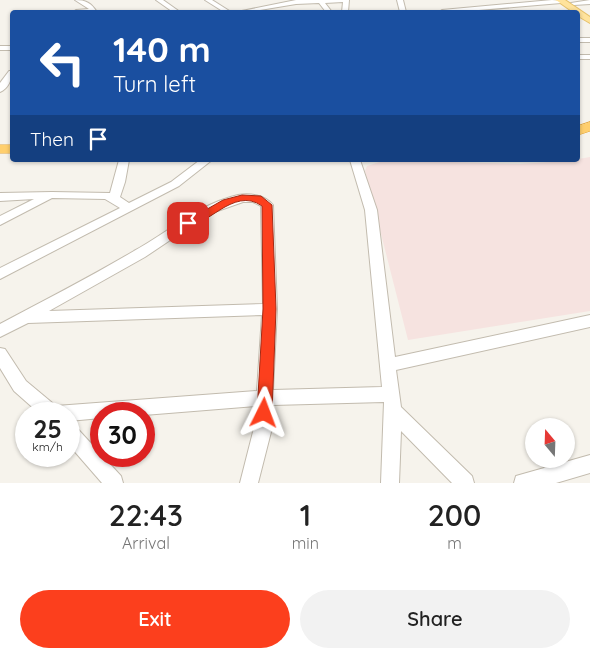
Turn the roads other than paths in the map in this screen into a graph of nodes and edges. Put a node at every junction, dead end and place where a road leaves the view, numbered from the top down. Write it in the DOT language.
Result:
graph roads {
  1 [pos="78,0"];
  2 [pos="159,0"];
  3 [pos="208,0"];
  4 [pos="251,0"];
  5 [pos="320,0"];
  6 [pos="346,0"];
  7 [pos="487,0"];
  8 [pos="295,1"];
  9 [pos="566,1"];
  10 [pos="590,2"];
  11 [pos="539,3"];
  12 [pos="263,8"];
  13 [pos="495,9"];
  14 [pos="549,9"];
  15 [pos="92,10"];
  16 [pos="174,10"];
  17 [pos="225,10"];
  18 [pos="258,10"];
  19 [pos="302,10"];
  20 [pos="477,10"];
  21 [pos="578,10"];
  22 [pos="578,10"];
  23 [pos="10,77"];
  24 [pos="0,89"];
  25 [pos="124,162"];
  26 [pos="204,162"];
  27 [pos="356,162"];
  28 [pos="52,195"];
  29 [pos="0,197"];
  30 [pos="114,198"];
  31 [pos="128,208"];
  32 [pos="0,222"];
  33 [pos="0,274"];
  34 [pos="270,309"];
  35 [pos="26,317"];
  36 [pos="590,321"];
  37 [pos="0,331"];
  38 [pos="0,354"];
  39 [pos="388,365"];
  40 [pos="266,398"];
  41 [pos="39,402"];
  42 [pos="392,403"];
  43 [pos="80,412"];
  44 [pos="80,444"];
  45 [pos="590,464"];
  46 [pos="114,483"];
  47 [pos="249,483"];
  48 [pos="390,483"];
  49 [pos="465,483"];
  50 [pos="523,483"];
  1 -- 15 [label="street"];
  2 -- 16 [label="street"];
  3 -- 17 [label="street"];
  4 -- 12 [label="street"];
  5 -- 6 [label="street"];
  5 -- 8 [label="street"];
  7 -- 13 [label="street"];
  8 -- 12 [label="street"];
  8 -- 19 [label="street"];
  9 -- 10 [label="street"];
  9 -- 11 [label="street"];
  9 -- 21 [label="main road"];
  9 -- 22 [label="main road"];
  11 -- 13 [label="street"];
  11 -- 14 [label="street"];
  12 -- 18 [label="street"];
  13 -- 20 [label="street"];
  23 -- 24 [label="street"];
  25 -- 30 [label="street"];
  26 -- 31 [label="street"];
  27 -- 39 [label="street"];
  28 -- 29 [label="street"];
  28 -- 30 [label="street"];
  28 -- 32 [label="street"];
  30 -- 31 [label="street"];
  31 -- 33 [label="street"];
  34 -- 35 [label="street"];
  34 -- 35 [label="street"];
  34 -- 40 [label="street"];
  35 -- 37 [label="street"];
  36 -- 39 [label="street"];
  38 -- 41 [label="street"];
  39 -- 42 [label="street"];
  40 -- 42 [label="street"];
  40 -- 43 [label="street"];
  40 -- 47 [label="street"];
  42 -- 48 [label="street"];
  42 -- 49 [label="street"];
  44 -- 46 [label="street"];
  45 -- 50 [label="street"];
}
